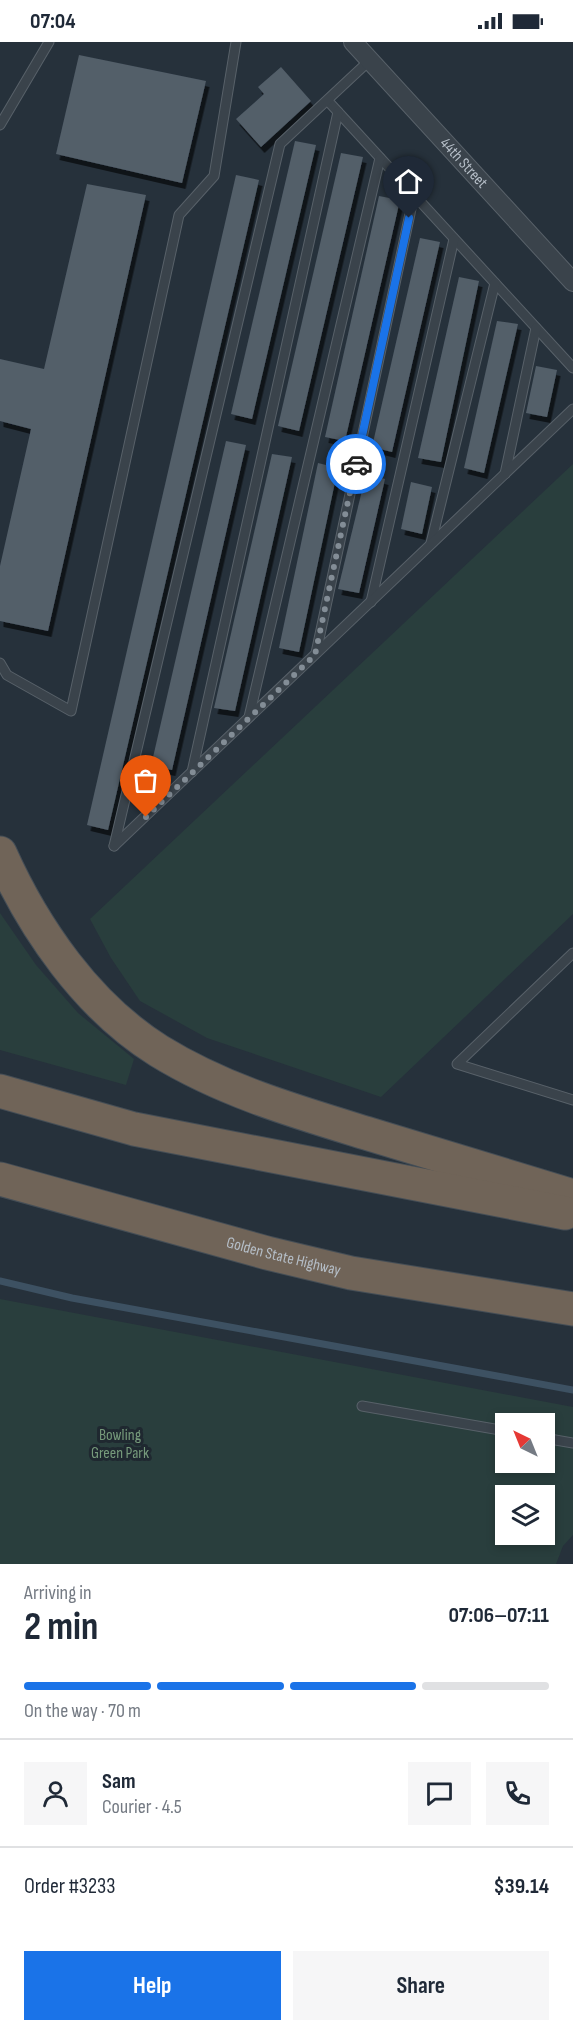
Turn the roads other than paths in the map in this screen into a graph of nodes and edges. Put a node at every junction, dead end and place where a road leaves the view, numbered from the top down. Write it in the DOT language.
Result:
graph roads {
  1 [pos="49,42"];
  2 [pos="236,42"];
  3 [pos="353,42"];
  4 [pos="370,60"];
  5 [pos="328,101"];
  6 [pos="338,112"];
  7 [pos="0,125"];
  8 [pos="380,158"];
  9 [pos="414,195"];
  10 [pos="454,239"];
  11 [pos="573,282"];
  12 [pos="495,283"];
  13 [pos="536,328"];
  14 [pos="573,369"];
  15 [pos="573,409"];
  16 [pos="505,474"];
  17 [pos="431,545"];
  18 [pos="371,602"];
  19 [pos="315,655"];
  20 [pos="0,663"];
  21 [pos="249,718"];
  22 [pos="192,772"];
  23 [pos="0,853"];
  24 [pos="573,953"];
  25 [pos="0,1091"];
  26 [pos="573,1100"];
  27 [pos="8,1183"];
  28 [pos="573,1196"];
  29 [pos="573,1214"];
  30 [pos="573,1309"];
  31 [pos="362,1406"];
  32 [pos="495,1429"];
  33 [pos="555,1440"];
  34 [pos="573,1443"];
  1 -- 7 [label="lane"];
  2 -- 20 [label="lane"];
  3 -- 4 [label="street, 44th Street"];
  4 -- 5 [label="lane"];
  4 -- 11 [label="street, 44th Street"];
  5 -- 6 [label="lane"];
  5 -- 22 [label="lane"];
  6 -- 8 [label="lane"];
  6 -- 22 [label="lane"];
  8 -- 9 [label="lane"];
  8 -- 21 [label="lane"];
  9 -- 10 [label="lane"];
  9 -- 19 [label="lane"];
  10 -- 12 [label="lane"];
  10 -- 18 [label="lane"];
  12 -- 13 [label="lane"];
  12 -- 17 [label="lane"];
  13 -- 14 [label="lane"];
  13 -- 16 [label="lane"];
  15 -- 16 [label="lane"];
  16 -- 17 [label="lane"];
  17 -- 18 [label="lane"];
  18 -- 19 [label="lane"];
  19 -- 21 [label="lane"];
  21 -- 22 [label="lane"];
  23 -- 28 [label="highway"];
  24 -- 26 [label="lane"];
  25 -- 29 [label="highway"];
  27 -- 30 [label="highway, Golden State Highway"];
  31 -- 32 [label="lane"];
  33 -- 34 [label="lane"];
}
